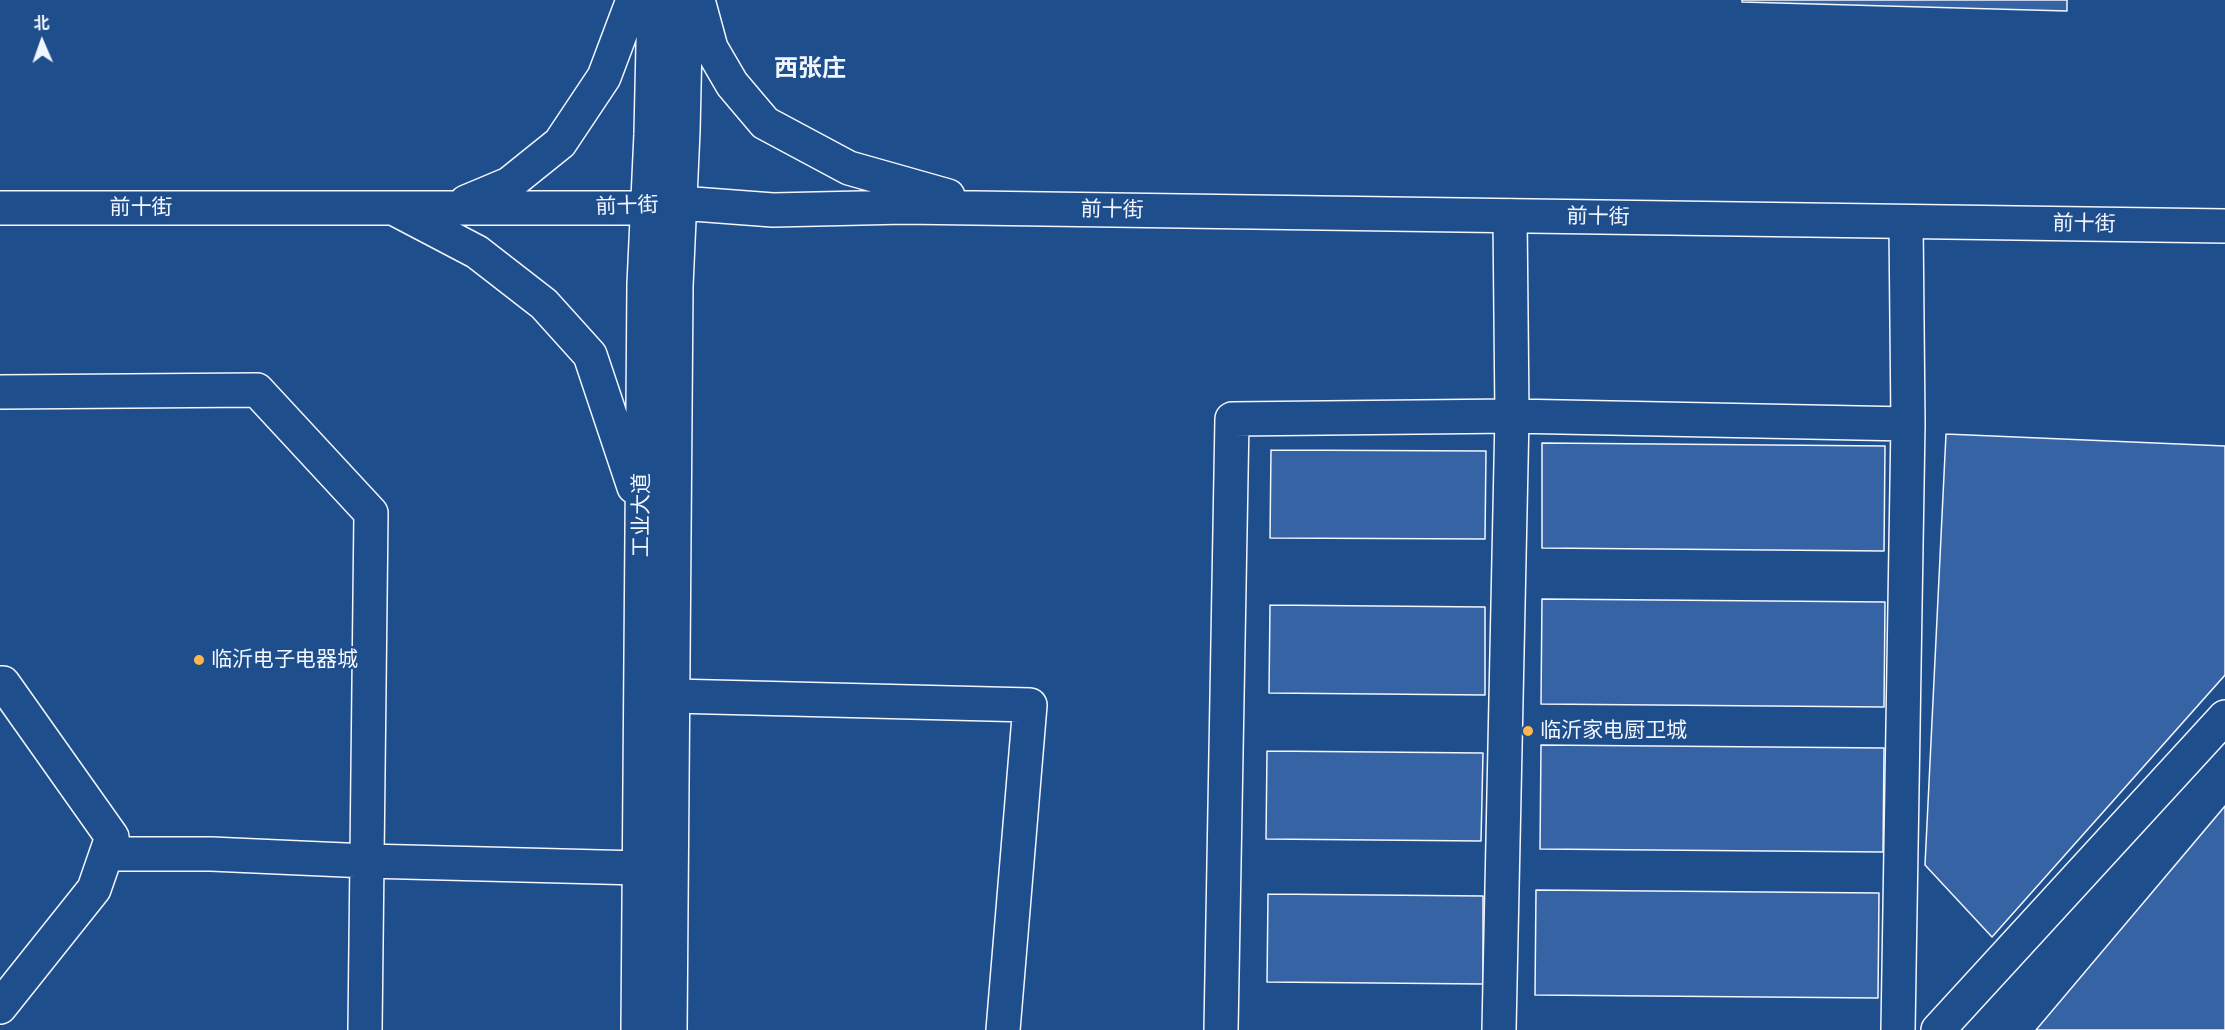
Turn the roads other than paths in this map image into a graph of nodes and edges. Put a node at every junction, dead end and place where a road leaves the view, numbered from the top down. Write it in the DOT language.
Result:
graph roads {
  1 [pos="633,0"];
  2 [pos="654,0"];
  3 [pos="686,0"];
  4 [pos="698,0"];
  5 [pos="680,203"];
  6 [pos="393,207"];
  7 [pos="0,208"];
  8 [pos="453,208"];
  9 [pos="648,208"];
  10 [pos="990,208"];
  11 [pos="1510,216"];
  12 [pos="1906,222"];
  13 [pos="2225,226"];
  14 [pos="0,392"];
  15 [pos="1512,416"];
  16 [pos="1908,424"];
  17 [pos="642,513"];
  18 [pos="0,683"];
  19 [pos="672,696"];
  20 [pos="2225,717"];
  21 [pos="106,854"];
  22 [pos="367,861"];
  23 [pos="639,868"];
  24 [pos="0,1007"];
  25 [pos="365,1030"];
  26 [pos="638,1030"];
  27 [pos="670,1030"];
  28 [pos="1003,1030"];
  29 [pos="1221,1030"];
  30 [pos="1499,1030"];
  31 [pos="1898,1030"];
  32 [pos="1938,1030"];
  1 -- 8 [label="main road"];
  2 -- 9 [label="main road, 工业大道"];
  3 -- 5 [label="main road, 工业大道"];
  4 -- 10 [label="main road"];
  5 -- 9 [label="main road, 前十街"];
  5 -- 10 [label="main road, 前十街"];
  5 -- 19 [label="main road, 工业大道"];
  6 -- 7 [label="main road, 前十街"];
  6 -- 8 [label="main road, 前十街"];
  6 -- 17 [label="main road"];
  8 -- 9 [label="main road, 前十街"];
  9 -- 17 [label="main road, 工业大道"];
  10 -- 11 [label="main road, 前十街"];
  11 -- 12 [label="main road, 前十街"];
  11 -- 15 [label="main road"];
  12 -- 13 [label="main road, 前十街"];
  12 -- 16 [label="main road"];
  14 -- 22 [label="main road"];
  15 -- 16 [label="main road"];
  15 -- 29 [label="main road"];
  15 -- 30 [label="main road"];
  16 -- 31 [label="main road"];
  17 -- 23 [label="main road, 工业大道"];
  18 -- 21 [label="main road"];
  19 -- 27 [label="main road, 工业大道"];
  19 -- 28 [label="main road"];
  20 -- 32 [label="main road"];
  21 -- 22 [label="main road"];
  21 -- 24 [label="main road"];
  22 -- 23 [label="main road"];
  22 -- 25 [label="main road"];
  23 -- 26 [label="main road, 工业大道"];
}
